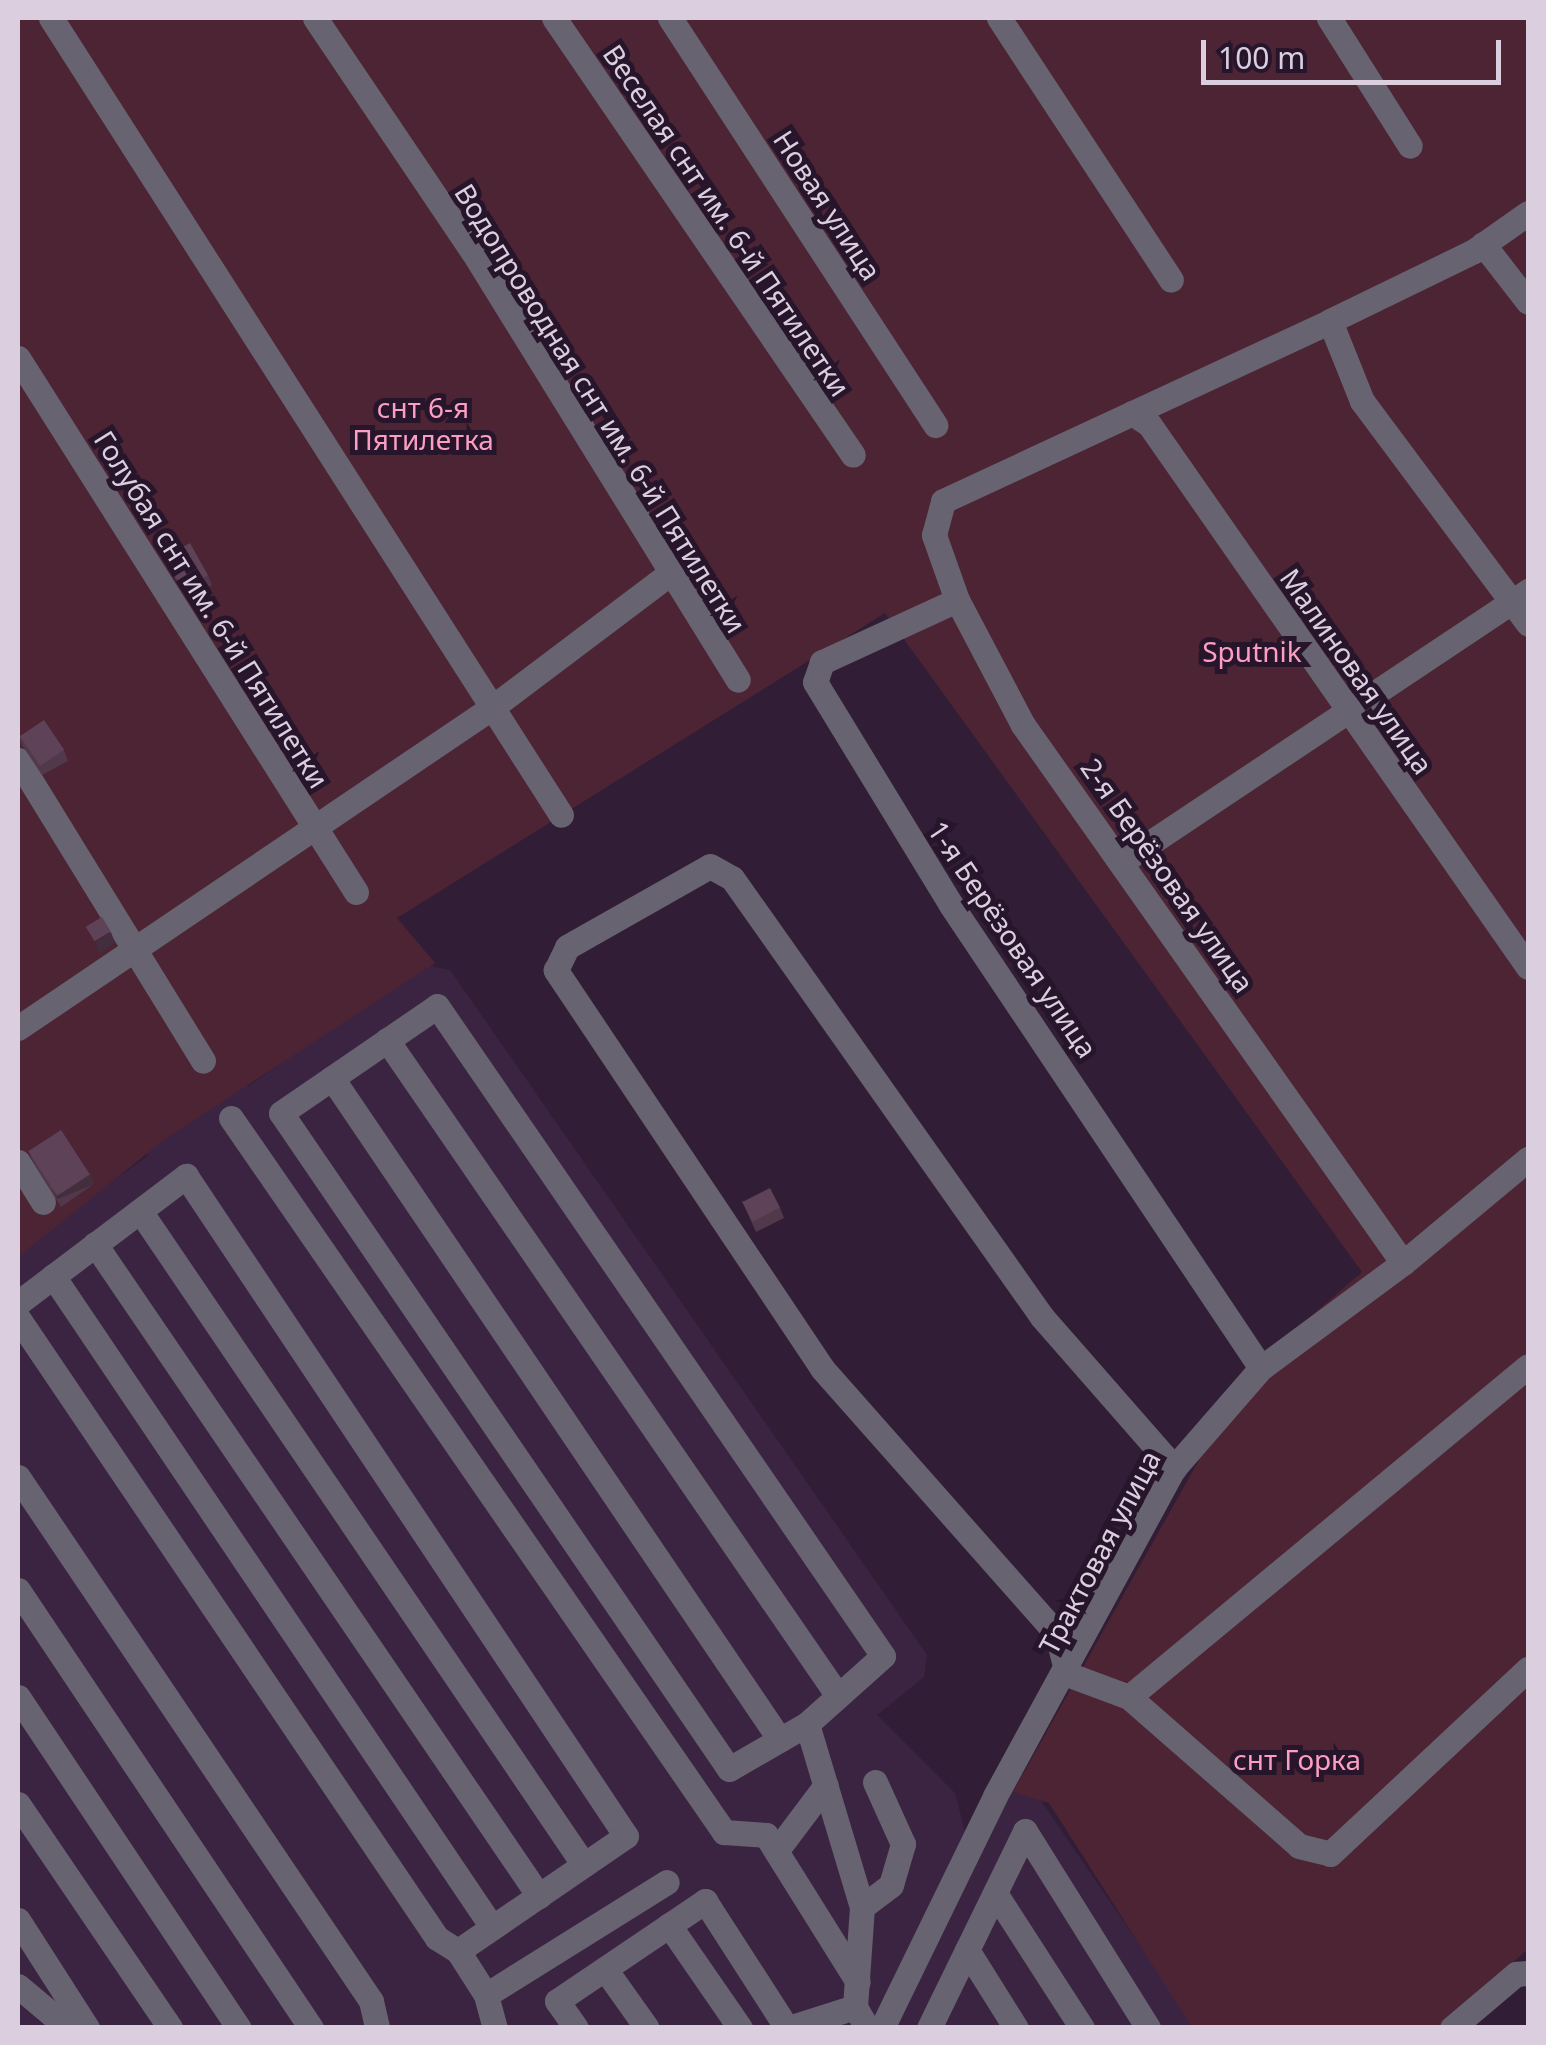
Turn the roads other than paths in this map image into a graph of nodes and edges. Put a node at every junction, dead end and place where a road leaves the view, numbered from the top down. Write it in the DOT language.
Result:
graph roads {
  1 [pos="51,18"];
  2 [pos="315,18"];
  3 [pos="554,18"];
  4 [pos="670,18"];
  5 [pos="999,18"];
  6 [pos="1329,18"];
  7 [pos="1410,146"];
  8 [pos="1528,213"];
  9 [pos="1484,244"];
  10 [pos="1171,280"];
  11 [pos="1528,302"];
  12 [pos="1330,321"];
  13 [pos="18,358"];
  14 [pos="1132,413"];
  15 [pos="935,425"];
  16 [pos="852,455"];
  17 [pos="668,575"];
  18 [pos="1520,595"];
  19 [pos="957,600"];
  20 [pos="1528,624"];
  21 [pos="738,680"];
  22 [pos="494,706"];
  23 [pos="1345,708"];
  24 [pos="18,760"];
  25 [pos="562,815"];
  26 [pos="313,827"];
  27 [pos="1123,861"];
  28 [pos="356,892"];
  29 [pos="135,944"];
  30 [pos="1528,967"];
  31 [pos="18,1028"];
  32 [pos="387,1040"];
  33 [pos="203,1061"];
  34 [pos="332,1078"];
  35 [pos="232,1118"];
  36 [pos="1528,1159"];
  37 [pos="18,1162"];
  38 [pos="42,1202"];
  39 [pos="140,1211"];
  40 [pos="95,1244"];
  41 [pos="1404,1263"];
  42 [pos="53,1276"];
  43 [pos="18,1302"];
  44 [pos="18,1318"];
  45 [pos="1528,1366"];
  46 [pos="1261,1368"];
  47 [pos="1174,1468"];
  48 [pos="18,1476"];
  49 [pos="18,1590"];
  50 [pos="1528,1668"];
  51 [pos="1067,1674"];
  52 [pos="18,1696"];
  53 [pos="838,1696"];
  54 [pos="1129,1697"];
  55 [pos="807,1724"];
  56 [pos="780,1740"];
  57 [pos="875,1782"];
  58 [pos="826,1785"];
  59 [pos="18,1804"];
  60 [pos="777,1850"];
  61 [pos="584,1865"];
  62 [pos="667,1882"];
  63 [pos="995,1893"];
  64 [pos="539,1896"];
  65 [pos="862,1908"];
  66 [pos="18,1920"];
  67 [pos="670,1925"];
  68 [pos="492,1927"];
  69 [pos="458,1950"];
  70 [pos="967,1950"];
  71 [pos="605,1969"];
  72 [pos="1528,1972"];
  73 [pos="18,1986"];
  74 [pos="486,1995"];
  75 [pos="860,2005"];
  76 [pos="937,2023"];
  77 [pos="68,2028"];
  78 [pos="87,2028"];
  79 [pos="170,2028"];
  80 [pos="239,2028"];
  81 [pos="311,2028"];
  82 [pos="377,2028"];
  83 [pos="495,2028"];
  84 [pos="576,2028"];
  85 [pos="647,2028"];
  86 [pos="740,2028"];
  87 [pos="788,2028"];
  88 [pos="882,2028"];
  89 [pos="1016,2028"];
  90 [pos="1082,2028"];
  91 [pos="1148,2028"];
  92 [pos="1452,2028"];
  1 -- 22 [label="street"];
  2 -- 17 [label="street, Водопроводная снт им. 6-й Пятилетки"];
  3 -- 16 [label="street, Веселая снт им. 6-й Пятилетки"];
  4 -- 15 [label="street, Новая улица"];
  5 -- 10 [label="street"];
  6 -- 7 [label="street"];
  8 -- 9 [label="street"];
  9 -- 11 [label="street"];
  9 -- 12 [label="street"];
  12 -- 14 [label="street"];
  12 -- 18 [label="street"];
  13 -- 26 [label="street, Голубая снт им. 6-й Пятилетки"];
  14 -- 19 [label="street, 2-я Берёзовая улица"];
  14 -- 23 [label="street, Малиновая улица"];
  17 -- 21 [label="street, Водопроводная снт им. 6-й Пятилетки"];
  17 -- 22 [label="street"];
  18 -- 20 [label="street"];
  18 -- 23 [label="street"];
  19 -- 27 [label="street, 2-я Берёзовая улица"];
  19 -- 46 [label="street, 1-я Берёзовая улица"];
  22 -- 25 [label="street"];
  22 -- 26 [label="street"];
  23 -- 27 [label="street"];
  23 -- 30 [label="street, Малиновая улица"];
  24 -- 29 [label="street"];
  26 -- 28 [label="street, Голубая снт им. 6-й Пятилетки"];
  26 -- 29 [label="street"];
  27 -- 41 [label="street, 2-я Берёзовая улица"];
  29 -- 31 [label="street"];
  29 -- 33 [label="street"];
  32 -- 34 [label="street"];
  32 -- 53 [label="street"];
  32 -- 53 [label="street"];
  34 -- 56 [label="street"];
  34 -- 56 [label="street"];
  35 -- 60 [label="street"];
  36 -- 41 [label="street, Трактовая улица"];
  37 -- 38 [label="street"];
  39 -- 40 [label="street"];
  39 -- 61 [label="street"];
  39 -- 61 [label="street"];
  40 -- 42 [label="street"];
  40 -- 64 [label="street"];
  41 -- 46 [label="street, Трактовая улица"];
  42 -- 43 [label="street"];
  42 -- 68 [label="street"];
  44 -- 69 [label="street"];
  45 -- 54 [label="street"];
  46 -- 47 [label="street, Трактовая улица"];
  47 -- 51 [label="street, Трактовая улица"];
  47 -- 51 [label="street"];
  48 -- 82 [label="street"];
  49 -- 81 [label="street"];
  50 -- 54 [label="street"];
  51 -- 54 [label="street"];
  51 -- 88 [label="street, Трактовая улица"];
  52 -- 80 [label="street"];
  53 -- 55 [label="street"];
  55 -- 56 [label="street"];
  55 -- 58 [label="street"];
  57 -- 65 [label="street"];
  58 -- 60 [label="street"];
  58 -- 65 [label="street"];
  59 -- 79 [label="street"];
  60 -- 75 [label="street"];
  61 -- 64 [label="street"];
  62 -- 74 [label="street"];
  63 -- 70 [label="street"];
  63 -- 90 [label="street"];
  63 -- 91 [label="street"];
  64 -- 68 [label="street"];
  65 -- 75 [label="street"];
  66 -- 78 [label="street"];
  67 -- 71 [label="street"];
  67 -- 86 [label="street"];
  67 -- 87 [label="street"];
  68 -- 69 [label="street"];
  69 -- 74 [label="street"];
  70 -- 76 [label="street"];
  70 -- 89 [label="street"];
  71 -- 84 [label="street"];
  71 -- 85 [label="street"];
  72 -- 92 [label="street"];
  73 -- 77 [label="street"];
  74 -- 83 [label="street"];
  75 -- 87 [label="street"];
}
